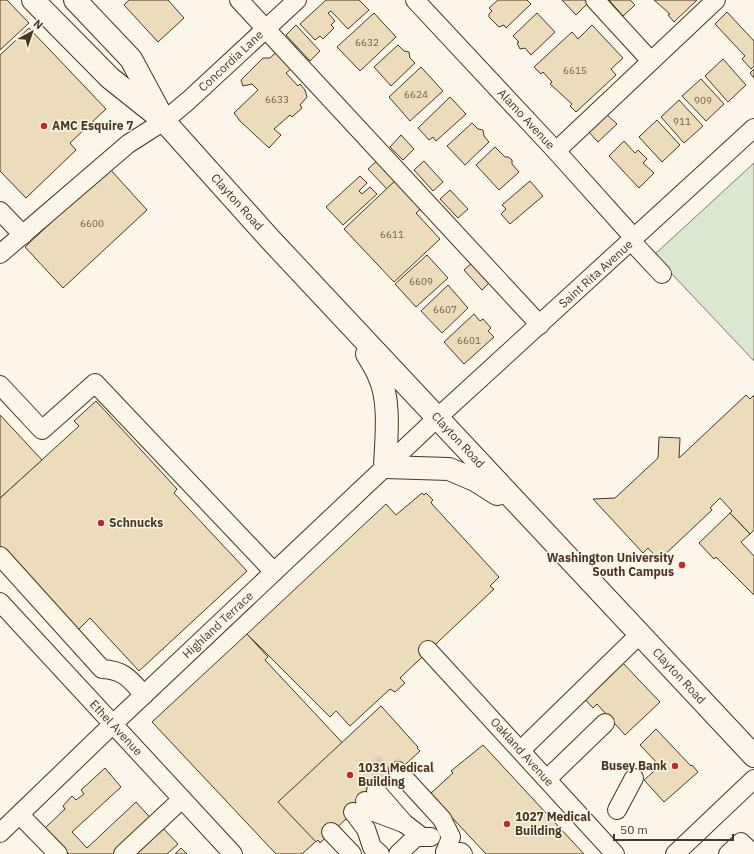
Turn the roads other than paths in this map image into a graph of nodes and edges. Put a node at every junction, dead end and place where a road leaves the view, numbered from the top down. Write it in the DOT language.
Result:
graph roads {
  1 [pos="33,0"];
  2 [pos="75,0"];
  3 [pos="239,0"];
  4 [pos="297,0"];
  5 [pos="415,0"];
  6 [pos="595,0"];
  7 [pos="716,0"];
  8 [pos="267,28"];
  9 [pos="652,61"];
  10 [pos="164,121"];
  11 [pos="754,128"];
  12 [pos="556,151"];
  13 [pos="0,211"];
  14 [pos="23,235"];
  15 [pos="633,240"];
  16 [pos="0,254"];
  17 [pos="662,274"];
  18 [pos="347,321"];
  19 [pos="540,325"];
  20 [pos="0,385"];
  21 [pos="437,418"];
  22 [pos="386,467"];
  23 [pos="532,518"];
  24 [pos="0,556"];
  25 [pos="274,572"];
  26 [pos="0,602"];
  27 [pos="640,634"];
  28 [pos="428,650"];
  29 [pos="144,695"];
  30 [pos="605,723"];
  31 [pos="113,724"];
  32 [pos="521,750"];
  33 [pos="754,756"];
  34 [pos="398,771"];
  35 [pos="634,778"];
  36 [pos="547,779"];
  37 [pos="754,779"];
  38 [pos="182,799"];
  39 [pos="617,810"];
  40 [pos="20,815"];
  41 [pos="332,832"];
  42 [pos="0,833"];
  43 [pos="422,837"];
  44 [pos="445,853"];
  45 [pos="58,854"];
  46 [pos="123,854"];
  47 [pos="233,854"];
  48 [pos="352,854"];
  49 [pos="380,854"];
  50 [pos="398,854"];
  51 [pos="463,854"];
  52 [pos="615,854"];
  53 [pos="675,854"];
  54 [pos="728,854"];
  55 [pos="753,854"];
  1 -- 10 [label="main road, Clayton Road"];
  2 -- 10 [label="main road, Clayton Road"];
  3 -- 8 [label="street"];
  4 -- 8 [label="street, Concordia Lane"];
  5 -- 12 [label="street, Alamo Avenue"];
  6 -- 9 [label="street"];
  7 -- 9 [label="street"];
  8 -- 10 [label="street, Concordia Lane"];
  8 -- 19 [label="street"];
  9 -- 12 [label="street"];
  10 -- 14 [label="street, Concordia Lane"];
  10 -- 18 [label="main road, Clayton Road"];
  11 -- 15 [label="street, Saint Rita Avenue"];
  12 -- 15 [label="street, Alamo Avenue"];
  13 -- 14 [label="street"];
  14 -- 16 [label="street, Concordia Lane"];
  15 -- 17 [label="street, Alamo Avenue"];
  15 -- 19 [label="street, Saint Rita Avenue"];
  18 -- 21 [label="main road, Clayton Road"];
  18 -- 22 [label="main road"];
  19 -- 21 [label="street, Saint Rita Avenue"];
  20 -- 25 [label="street"];
  21 -- 22 [label="street, Highland Terrace"];
  21 -- 23 [label="main road, Clayton Road"];
  22 -- 23 [label="main road"];
  22 -- 25 [label="street, Highland Terrace"];
  23 -- 27 [label="main road, Clayton Road"];
  24 -- 29 [label="street"];
  25 -- 29 [label="street, Highland Terrace"];
  26 -- 31 [label="street, Ethel Avenue"];
  27 -- 32 [label="street"];
  27 -- 33 [label="main road, Clayton Road"];
  28 -- 32 [label="street, Oakland Avenue"];
  29 -- 31 [label="street, Highland Terrace"];
  30 -- 36 [label="street"];
  31 -- 38 [label="street, Ethel Avenue"];
  31 -- 40 [label="street, Highland Terrace"];
  32 -- 36 [label="street, Oakland Avenue"];
  34 -- 44 [label="street"];
  35 -- 39 [label="street"];
  36 -- 52 [label="street, Oakland Avenue"];
  37 -- 53 [label="street"];
  38 -- 46 [label="street"];
  38 -- 47 [label="street, Ethel Avenue"];
  40 -- 42 [label="street, Highland Terrace"];
  40 -- 45 [label="street"];
  41 -- 48 [label="street"];
  43 -- 44 [label="street"];
  43 -- 49 [label="street"];
  43 -- 50 [label="street"];
  44 -- 51 [label="street"];
  54 -- 55 [label="street"];
}
